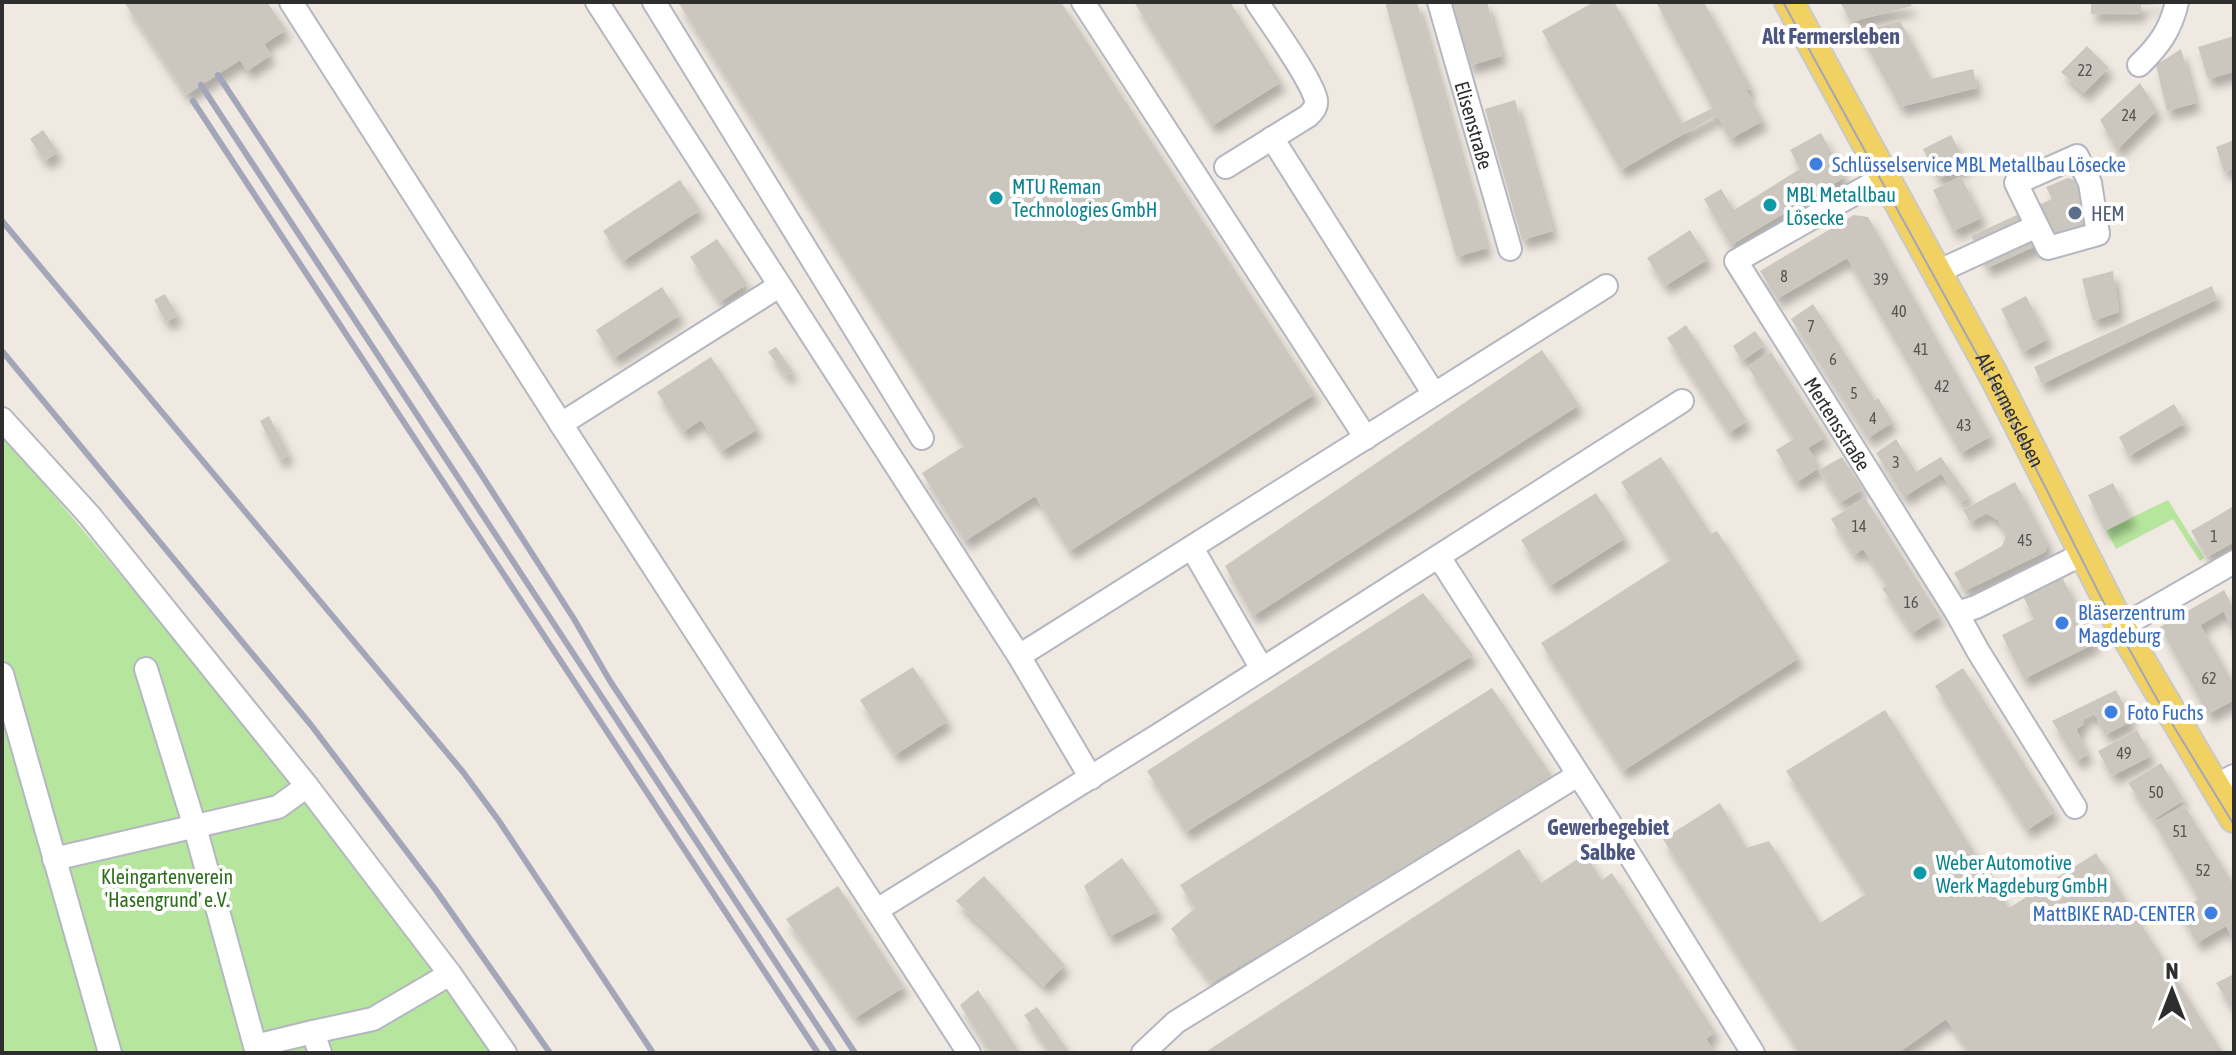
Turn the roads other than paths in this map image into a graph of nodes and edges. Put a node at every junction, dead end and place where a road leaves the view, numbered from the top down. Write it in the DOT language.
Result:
graph roads {
  1 [pos="291,2"];
  2 [pos="597,2"];
  3 [pos="654,2"];
  4 [pos="1083,2"];
  5 [pos="1257,2"];
  6 [pos="1439,2"];
  7 [pos="1789,2"];
  8 [pos="2177,2"];
  9 [pos="2139,65"];
  10 [pos="1272,138"];
  11 [pos="1226,167"];
  12 [pos="1884,177"];
  13 [pos="2037,226"];
  14 [pos="1510,249"];
  15 [pos="1937,272"];
  16 [pos="779,286"];
  17 [pos="1606,286"];
  18 [pos="1434,394"];
  19 [pos="1682,401"];
  20 [pos="2,419"];
  21 [pos="561,424"];
  22 [pos="922,438"];
  23 [pos="1366,438"];
  24 [pos="1192,548"];
  25 [pos="2083,554"];
  26 [pos="1439,557"];
  27 [pos="2234,562"];
  28 [pos="1957,613"];
  29 [pos="2121,627"];
  30 [pos="1019,656"];
  31 [pos="146,669"];
  32 [pos="1262,669"];
  33 [pos="2,674"];
  34 [pos="1578,775"];
  35 [pos="1091,778"];
  36 [pos="2224,781"];
  37 [pos="307,786"];
  38 [pos="2075,807"];
  39 [pos="2234,818"];
  40 [pos="195,827"];
  41 [pos="54,859"];
  42 [pos="877,910"];
  43 [pos="450,974"];
  44 [pos="316,1042"];
  45 [pos="110,1053"];
  46 [pos="505,1053"];
  47 [pos="969,1053"];
  48 [pos="1143,1053"];
  49 [pos="1753,1053"];
  1 -- 21 [label="street"];
  2 -- 16 [label="street"];
  3 -- 22 [label="street"];
  4 -- 23 [label="street"];
  5 -- 10 [label="street"];
  6 -- 14 [label="street, Elisenstraße"];
  7 -- 12 [label="main road, Alt Fermersleben"];
  8 -- 9 [label="street"];
  10 -- 11 [label="street"];
  10 -- 18 [label="street"];
  12 -- 15 [label="main road, Alt Fermersleben"];
  12 -- 28 [label="street, Mertensstraße"];
  13 -- 15 [label="street"];
  15 -- 25 [label="main road, Alt Fermersleben"];
  16 -- 21 [label="street"];
  16 -- 30 [label="street"];
  17 -- 18 [label="street"];
  18 -- 23 [label="street"];
  19 -- 26 [label="street"];
  20 -- 37 [label="street"];
  21 -- 42 [label="street"];
  23 -- 24 [label="street"];
  24 -- 30 [label="street"];
  24 -- 32 [label="street"];
  25 -- 28 [label="street"];
  25 -- 29 [label="main road, Alt Fermersleben"];
  26 -- 32 [label="street"];
  26 -- 34 [label="street"];
  27 -- 29 [label="street"];
  28 -- 38 [label="street"];
  29 -- 36 [label="main road, Alt Fermersleben"];
  30 -- 35 [label="street"];
  31 -- 40 [label="street"];
  32 -- 35 [label="street"];
  33 -- 41 [label="street"];
  34 -- 48 [label="street"];
  34 -- 49 [label="street"];
  35 -- 42 [label="street"];
  36 -- 39 [label="main road, Alt Fermersleben"];
  37 -- 40 [label="street"];
  37 -- 43 [label="street"];
  40 -- 41 [label="street"];
  40 -- 44 [label="street"];
  41 -- 45 [label="street"];
  42 -- 47 [label="street"];
  43 -- 44 [label="street"];
  43 -- 46 [label="street"];
}
